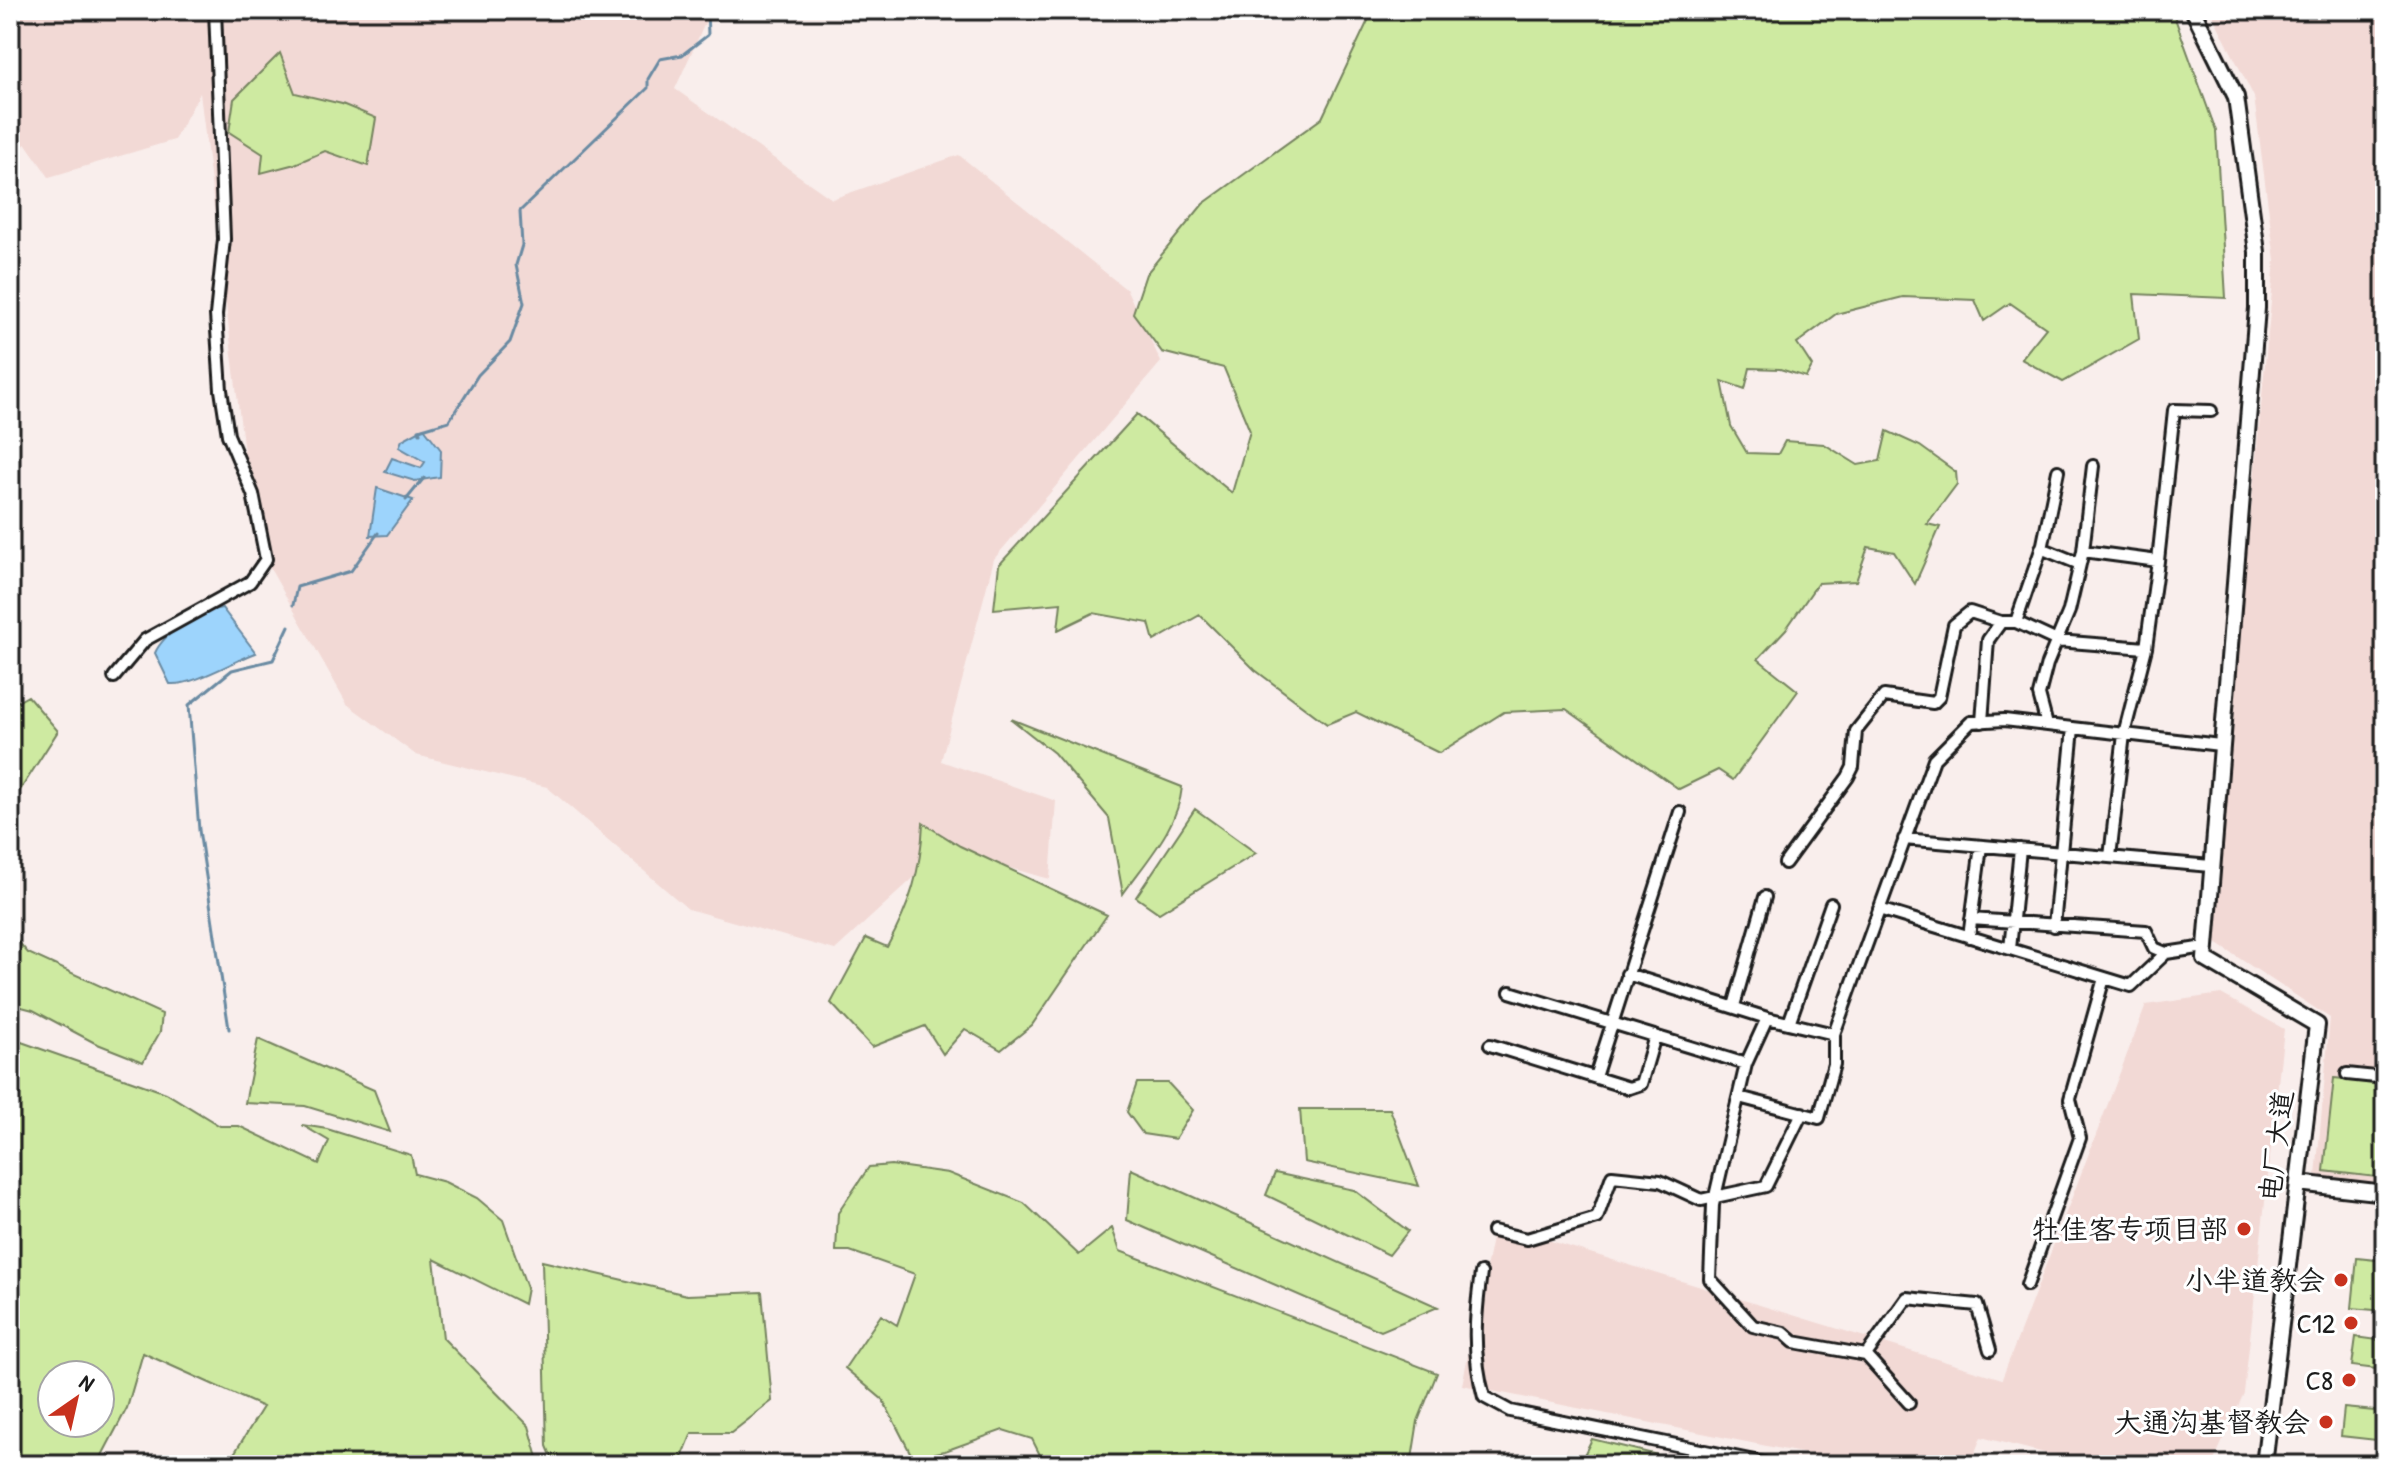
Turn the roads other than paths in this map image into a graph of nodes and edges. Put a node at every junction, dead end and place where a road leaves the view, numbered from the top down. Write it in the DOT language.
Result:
graph roads {
  1 [pos="215,10"];
  2 [pos="2193,10"];
  3 [pos="2211,411"];
  4 [pos="2093,466"];
  5 [pos="2058,471"];
  6 [pos="2041,548"];
  7 [pos="2083,551"];
  8 [pos="2158,561"];
  9 [pos="2080,564"];
  10 [pos="2001,622"];
  11 [pos="2016,622"];
  12 [pos="2057,641"];
  13 [pos="2146,648"];
  14 [pos="114,677"];
  15 [pos="1982,722"];
  16 [pos="2047,725"];
  17 [pos="2073,728"];
  18 [pos="2124,734"];
  19 [pos="2220,745"];
  20 [pos="1680,812"];
  21 [pos="1904,839"];
  22 [pos="1981,846"];
  23 [pos="2020,849"];
  24 [pos="2059,853"];
  25 [pos="2110,857"];
  26 [pos="1785,863"];
  27 [pos="2211,866"];
  28 [pos="1765,897"];
  29 [pos="1831,904"];
  30 [pos="1879,909"];
  31 [pos="1971,919"];
  32 [pos="2012,924"];
  33 [pos="2054,926"];
  34 [pos="1969,937"];
  35 [pos="2205,947"];
  36 [pos="2010,949"];
  37 [pos="2166,953"];
  38 [pos="1627,974"];
  39 [pos="2104,978"];
  40 [pos="1510,992"];
  41 [pos="1734,1006"];
  42 [pos="1767,1018"];
  43 [pos="1611,1023"];
  44 [pos="1789,1023"];
  45 [pos="1834,1034"];
  46 [pos="1655,1036"];
  47 [pos="1490,1045"];
  48 [pos="1746,1064"];
  49 [pos="2347,1074"];
  50 [pos="1595,1077"];
  51 [pos="2385,1078"];
  52 [pos="1739,1097"];
  53 [pos="1802,1113"];
  54 [pos="2298,1183"];
  55 [pos="2385,1193"];
  56 [pos="1715,1198"];
  57 [pos="1493,1231"];
  58 [pos="1481,1273"];
  59 [pos="2027,1285"];
  60 [pos="1990,1350"];
  61 [pos="1866,1355"];
  62 [pos="1909,1403"];
  63 [pos="1774,1465"];
  64 [pos="2264,1465"];
  1 -- 14 [label="street"];
  2 -- 19 [label="street"];
  3 -- 8 [label="street"];
  4 -- 7 [label="street"];
  5 -- 6 [label="street"];
  6 -- 9 [label="street"];
  6 -- 11 [label="street"];
  7 -- 8 [label="street"];
  7 -- 9 [label="street"];
  8 -- 13 [label="street"];
  9 -- 12 [label="street"];
  10 -- 11 [label="street"];
  10 -- 15 [label="street"];
  10 -- 26 [label="street"];
  11 -- 12 [label="street"];
  12 -- 13 [label="street"];
  12 -- 16 [label="street"];
  13 -- 18 [label="street"];
  15 -- 16 [label="street"];
  15 -- 21 [label="street"];
  16 -- 17 [label="street"];
  17 -- 18 [label="street"];
  17 -- 24 [label="street"];
  18 -- 19 [label="street"];
  18 -- 25 [label="street"];
  19 -- 27 [label="street"];
  20 -- 38 [label="street"];
  21 -- 22 [label="street"];
  21 -- 30 [label="street"];
  22 -- 23 [label="street"];
  22 -- 31 [label="street"];
  23 -- 24 [label="street"];
  23 -- 32 [label="street"];
  24 -- 25 [label="street"];
  24 -- 33 [label="street"];
  25 -- 27 [label="street"];
  27 -- 35 [label="street"];
  28 -- 41 [label="street"];
  29 -- 44 [label="street"];
  30 -- 34 [label="street"];
  30 -- 45 [label="street"];
  31 -- 32 [label="street"];
  31 -- 34 [label="street"];
  32 -- 33 [label="street"];
  32 -- 36 [label="street"];
  33 -- 37 [label="street"];
  34 -- 36 [label="street"];
  35 -- 37 [label="street"];
  35 -- 54 [label="street, 电厂大道"];
  36 -- 39 [label="street"];
  37 -- 39 [label="street"];
  38 -- 41 [label="street"];
  38 -- 43 [label="street"];
  39 -- 59 [label="street"];
  40 -- 43 [label="street"];
  41 -- 42 [label="street"];
  42 -- 44 [label="street"];
  42 -- 48 [label="street"];
  43 -- 46 [label="street"];
  43 -- 50 [label="street"];
  44 -- 45 [label="street"];
  45 -- 53 [label="street"];
  46 -- 48 [label="street"];
  46 -- 50 [label="street"];
  47 -- 50 [label="street"];
  48 -- 52 [label="street"];
  49 -- 51 [label="street"];
  52 -- 53 [label="street"];
  52 -- 56 [label="street"];
  53 -- 56 [label="street"];
  54 -- 55 [label="street"];
  54 -- 64 [label="street, 电厂大道"];
  56 -- 57 [label="street"];
  56 -- 61 [label="street"];
  58 -- 63 [label="street"];
  60 -- 61 [label="street"];
  61 -- 62 [label="street"];
}
